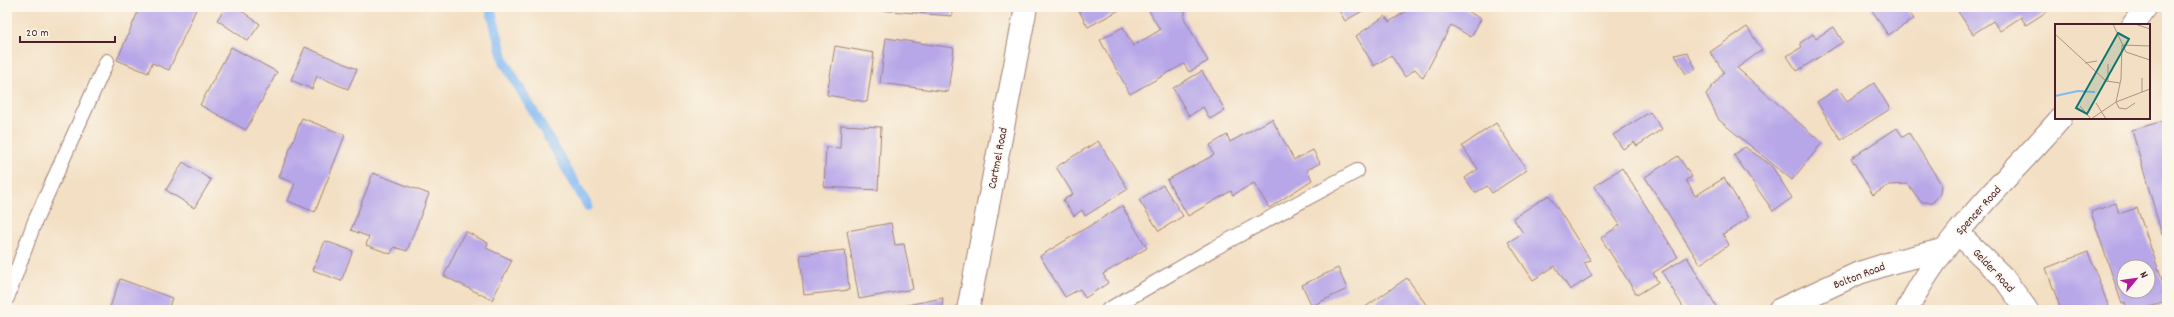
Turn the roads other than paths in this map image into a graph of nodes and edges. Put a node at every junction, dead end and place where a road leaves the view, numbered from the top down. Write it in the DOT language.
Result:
graph roads {
  1 [pos="1026,7"];
  2 [pos="2146,7"];
  3 [pos="2134,24"];
  4 [pos="107,61"];
  5 [pos="2060,119"];
  6 [pos="1357,171"];
  7 [pos="1958,232"];
  8 [pos="1943,250"];
  9 [pos="7,298"];
  10 [pos="968,310"];
  11 [pos="1108,310"];
  12 [pos="1779,310"];
  13 [pos="1907,310"];
  14 [pos="2027,310"];
  1 -- 10 [label="street, Cartmel Road"];
  2 -- 3 [label="street"];
  4 -- 9 [label="lane"];
  5 -- 7 [label="street, Spencer Road"];
  6 -- 11 [label="lane"];
  7 -- 8 [label="street, Spencer Road"];
  7 -- 14 [label="street, Gelder Road"];
  8 -- 12 [label="street, Bolton Road"];
  8 -- 13 [label="street, Spencer Road"];
}
